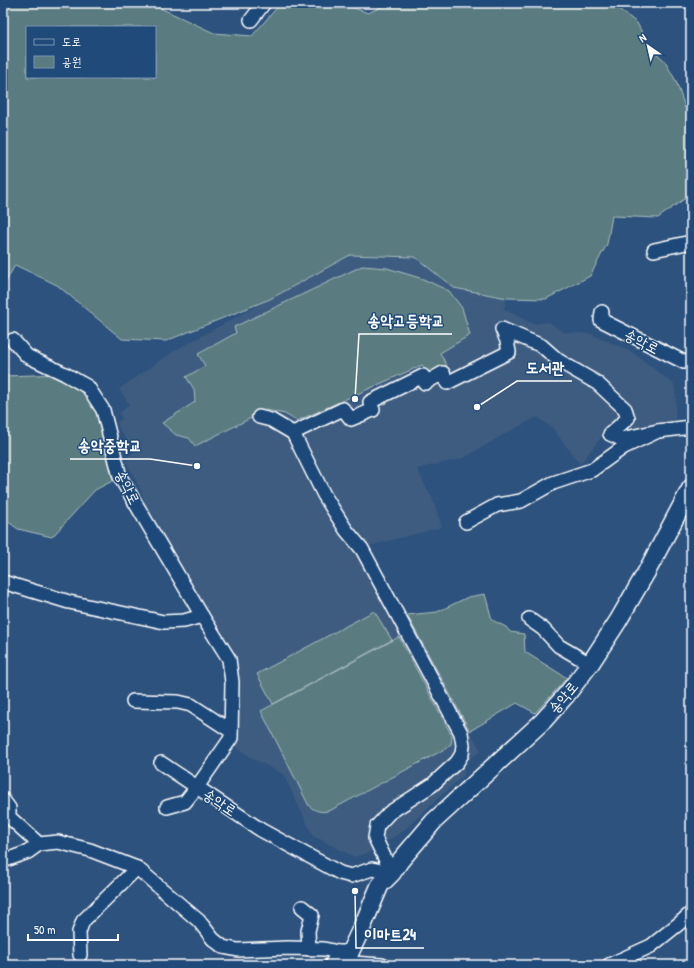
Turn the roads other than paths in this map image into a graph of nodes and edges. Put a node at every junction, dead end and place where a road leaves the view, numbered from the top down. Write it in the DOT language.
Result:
graph roads {
  1 [pos="264,3"];
  2 [pos="251,20"];
  3 [pos="691,242"];
  4 [pos="654,250"];
  5 [pos="602,312"];
  6 [pos="13,340"];
  7 [pos="691,361"];
  8 [pos="259,417"];
  9 [pos="691,427"];
  10 [pos="658,431"];
  11 [pos="293,433"];
  12 [pos="691,488"];
  13 [pos="691,505"];
  14 [pos="466,522"];
  15 [pos="3,582"];
  16 [pos="202,616"];
  17 [pos="529,619"];
  18 [pos="590,664"];
  19 [pos="133,701"];
  20 [pos="232,731"];
  21 [pos="161,763"];
  22 [pos="197,787"];
  23 [pos="3,800"];
  24 [pos="167,807"];
  25 [pos="39,844"];
  26 [pos="3,860"];
  27 [pos="137,868"];
  28 [pos="392,873"];
  29 [pos="302,907"];
  30 [pos="691,913"];
  31 [pos="309,949"];
  32 [pos="80,954"];
  33 [pos="347,959"];
  34 [pos="331,965"];
  35 [pos="382,965"];
  36 [pos="609,965"];
  1 -- 2 [label="street"];
  3 -- 4 [label="street"];
  5 -- 7 [label="street, 송악로"];
  6 -- 16 [label="street, 송악로"];
  8 -- 11 [label="street"];
  9 -- 10 [label="street"];
  10 -- 11 [label="street"];
  10 -- 14 [label="street"];
  11 -- 28 [label="street"];
  12 -- 18 [label="main road, 송악로"];
  13 -- 33 [label="main road"];
  15 -- 16 [label="street"];
  16 -- 20 [label="street, 송악로"];
  17 -- 18 [label="street"];
  18 -- 28 [label="main road, 송악로"];
  19 -- 20 [label="street"];
  20 -- 22 [label="street, 송악로"];
  21 -- 22 [label="street"];
  22 -- 24 [label="street"];
  22 -- 28 [label="street, 송악로"];
  23 -- 25 [label="street"];
  25 -- 26 [label="street"];
  25 -- 27 [label="street"];
  27 -- 31 [label="street"];
  27 -- 32 [label="street"];
  28 -- 33 [label="main road, 송악로"];
  29 -- 31 [label="street"];
  30 -- 36 [label="street"];
  31 -- 33 [label="street"];
  33 -- 34 [label="street"];
  33 -- 35 [label="street"];
}
